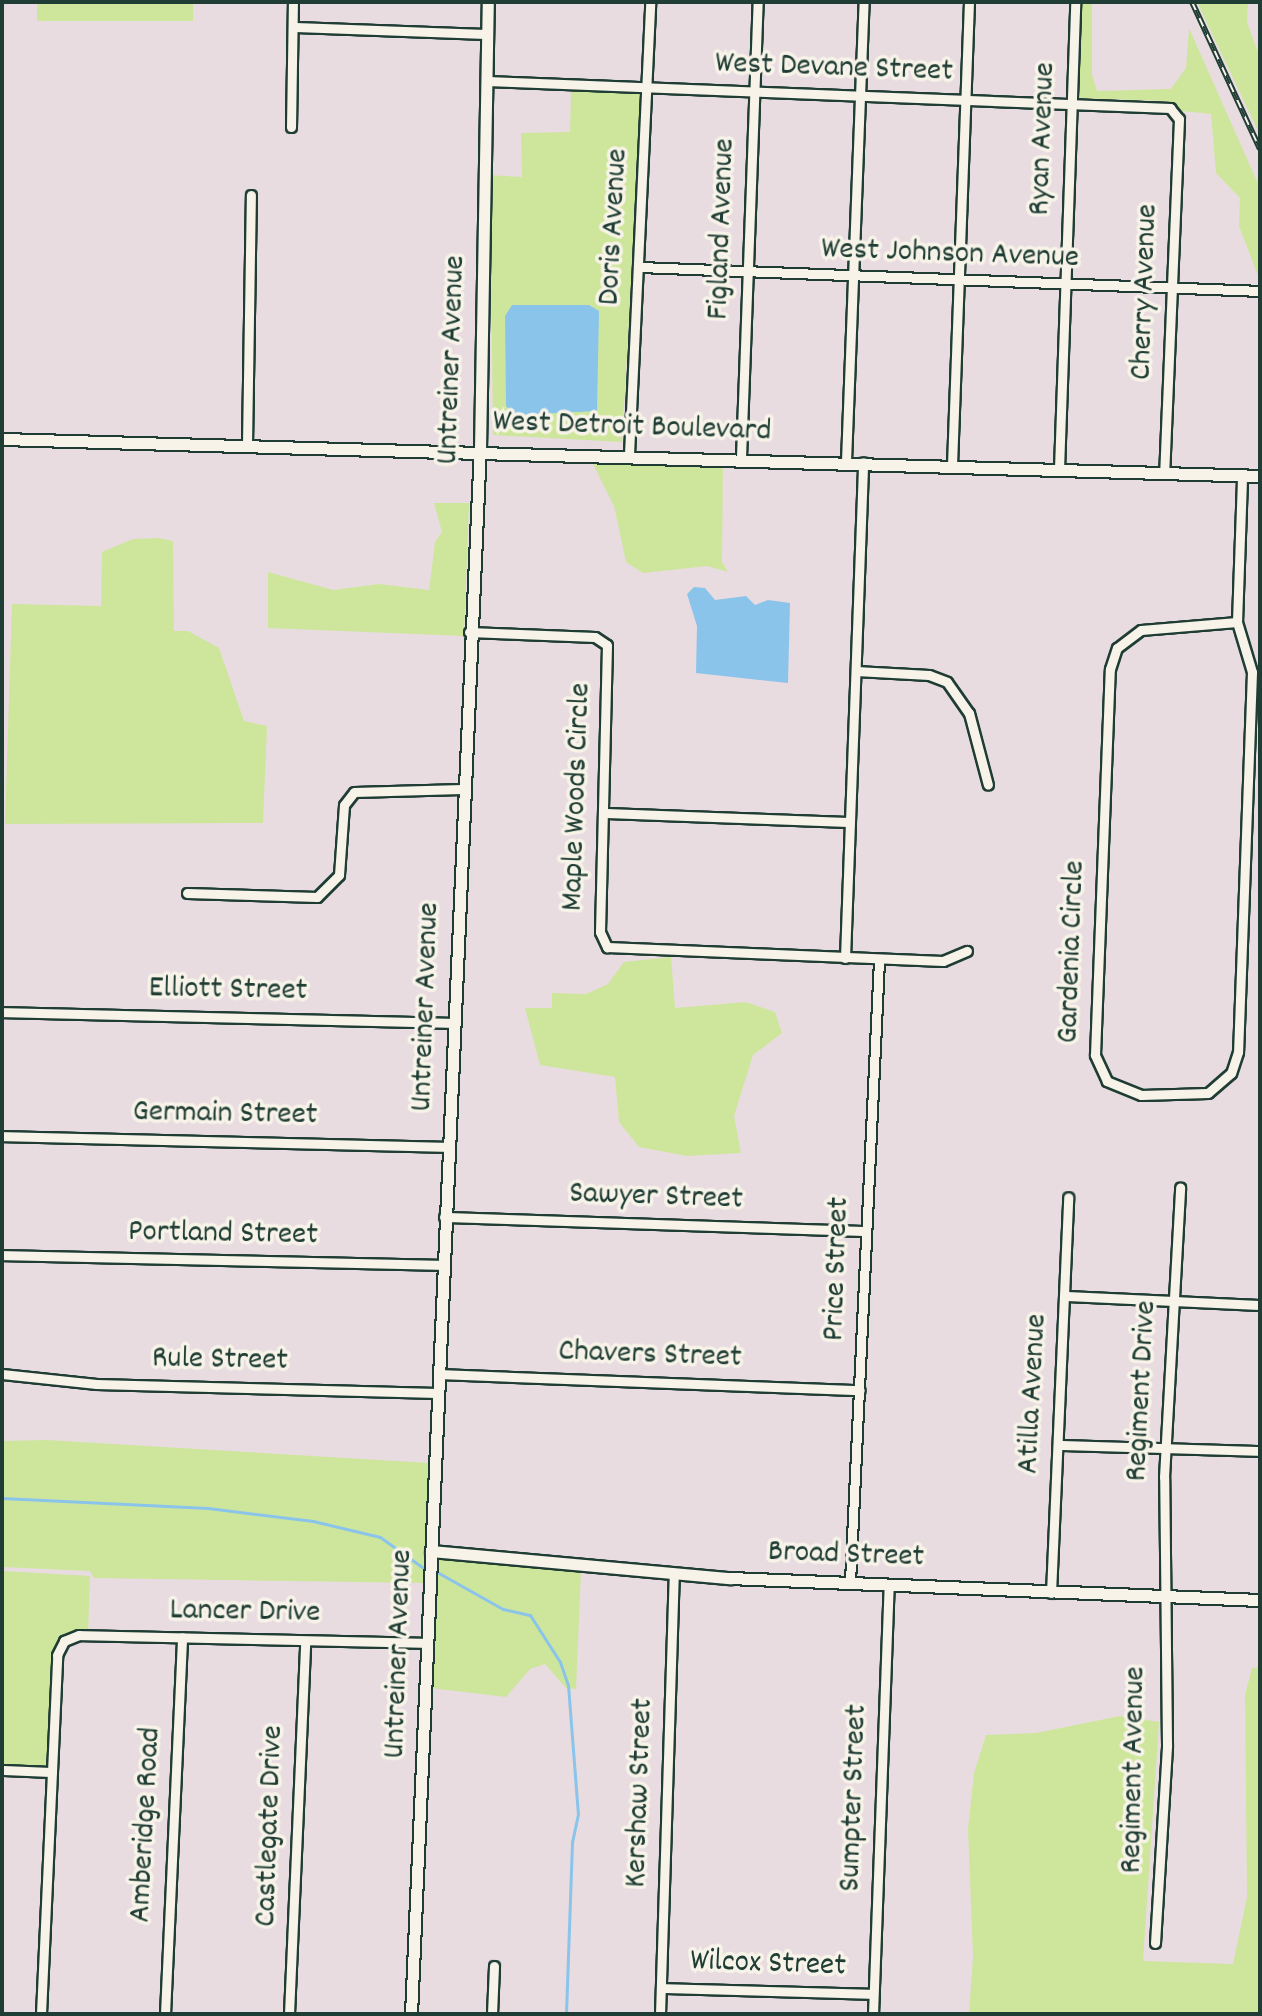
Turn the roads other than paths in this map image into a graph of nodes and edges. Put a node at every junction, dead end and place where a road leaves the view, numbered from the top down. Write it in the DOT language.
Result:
graph roads {
  1 [pos="293,2"];
  2 [pos="488,2"];
  3 [pos="650,2"];
  4 [pos="758,2"];
  5 [pos="864,2"];
  6 [pos="969,2"];
  7 [pos="1075,2"];
  8 [pos="293,27"];
  9 [pos="488,34"];
  10 [pos="487,81"];
  11 [pos="647,88"];
  12 [pos="755,92"];
  13 [pos="860,96"];
  14 [pos="966,100"];
  15 [pos="1071,103"];
  16 [pos="1176,113"];
  17 [pos="291,127"];
  18 [pos="251,195"];
  19 [pos="639,267"];
  20 [pos="748,273"];
  21 [pos="854,278"];
  22 [pos="960,282"];
  23 [pos="1065,285"];
  24 [pos="1172,288"];
  25 [pos="1260,291"];
  26 [pos="2,439"];
  27 [pos="247,444"];
  28 [pos="480,449"];
  29 [pos="629,454"];
  30 [pos="741,457"];
  31 [pos="846,461"];
  32 [pos="863,462"];
  33 [pos="952,465"];
  34 [pos="1059,469"];
  35 [pos="1164,473"];
  36 [pos="1242,476"];
  37 [pos="1260,476"];
  38 [pos="1237,622"];
  39 [pos="469,632"];
  40 [pos="856,671"];
  41 [pos="988,785"];
  42 [pos="462,789"];
  43 [pos="604,813"];
  44 [pos="850,822"];
  45 [pos="187,893"];
  46 [pos="967,951"];
  47 [pos="845,958"];
  48 [pos="879,959"];
  49 [pos="2,1012"];
  50 [pos="452,1023"];
  51 [pos="2,1136"];
  52 [pos="447,1147"];
  53 [pos="1180,1187"];
  54 [pos="1068,1197"];
  55 [pos="444,1217"];
  56 [pos="866,1231"];
  57 [pos="2,1255"];
  58 [pos="442,1265"];
  59 [pos="1066,1296"];
  60 [pos="1173,1302"];
  61 [pos="1260,1305"];
  62 [pos="2,1374"];
  63 [pos="438,1374"];
  64 [pos="860,1390"];
  65 [pos="437,1393"];
  66 [pos="1058,1445"];
  67 [pos="1166,1448"];
  68 [pos="1260,1451"];
  69 [pos="431,1551"];
  70 [pos="674,1573"];
  71 [pos="850,1582"];
  72 [pos="889,1584"];
  73 [pos="1051,1593"];
  74 [pos="1162,1598"];
  75 [pos="1260,1600"];
  76 [pos="182,1637"];
  77 [pos="305,1641"];
  78 [pos="427,1643"];
  79 [pos="2,1770"];
  80 [pos="52,1772"];
  81 [pos="1155,1943"];
  82 [pos="494,1966"];
  83 [pos="661,1988"];
  84 [pos="873,1994"];
  85 [pos="41,2014"];
  86 [pos="165,2014"];
  87 [pos="289,2014"];
  88 [pos="411,2014"];
  89 [pos="492,2014"];
  90 [pos="660,2014"];
  91 [pos="873,2014"];
  1 -- 8 [label="street"];
  2 -- 9 [label="street, Untreiner Avenue"];
  3 -- 11 [label="street, Doris Avenue"];
  4 -- 12 [label="street, Figland Avenue"];
  5 -- 13 [label="street"];
  6 -- 14 [label="street"];
  7 -- 15 [label="street, Ryan Avenue"];
  8 -- 9 [label="street"];
  8 -- 17 [label="street"];
  9 -- 10 [label="street, Untreiner Avenue"];
  10 -- 11 [label="street, West Devane Street"];
  10 -- 28 [label="street, Untreiner Avenue"];
  11 -- 12 [label="street, West Devane Street"];
  11 -- 19 [label="street, Doris Avenue"];
  12 -- 13 [label="street, West Devane Street"];
  12 -- 20 [label="street, Figland Avenue"];
  13 -- 14 [label="street, West Devane Street"];
  13 -- 21 [label="street"];
  14 -- 15 [label="street, West Devane Street"];
  14 -- 22 [label="street"];
  15 -- 16 [label="street, West Devane Street"];
  15 -- 23 [label="street, Ryan Avenue"];
  16 -- 24 [label="street, Cherry Avenue"];
  18 -- 27 [label="street"];
  19 -- 20 [label="street, West Johnson Avenue"];
  19 -- 29 [label="street, Doris Avenue"];
  20 -- 21 [label="street, West Johnson Avenue"];
  20 -- 30 [label="street, Figland Avenue"];
  21 -- 22 [label="street, West Johnson Avenue"];
  21 -- 31 [label="street"];
  22 -- 23 [label="street, West Johnson Avenue"];
  22 -- 33 [label="street"];
  23 -- 24 [label="street, West Johnson Avenue"];
  23 -- 34 [label="street, Ryan Avenue"];
  24 -- 25 [label="street, West Johnson Avenue"];
  24 -- 35 [label="street, Cherry Avenue"];
  26 -- 27 [label="street, West Detroit Boulevard"];
  27 -- 28 [label="street, West Detroit Boulevard"];
  28 -- 29 [label="street, West Detroit Boulevard"];
  28 -- 39 [label="street, Untreiner Avenue"];
  29 -- 30 [label="street, West Detroit Boulevard"];
  30 -- 31 [label="street, West Detroit Boulevard"];
  31 -- 32 [label="street, West Detroit Boulevard"];
  32 -- 33 [label="street, West Detroit Boulevard"];
  32 -- 40 [label="street"];
  33 -- 34 [label="street, West Detroit Boulevard"];
  34 -- 35 [label="street, West Detroit Boulevard"];
  35 -- 36 [label="street, West Detroit Boulevard"];
  36 -- 37 [label="street, West Detroit Boulevard"];
  36 -- 38 [label="street, Gardenia Circle"];
  38 -- 38 [label="street, Gardenia Circle"];
  39 -- 42 [label="street, Untreiner Avenue"];
  39 -- 43 [label="street, Maple Woods Circle"];
  40 -- 41 [label="street"];
  40 -- 44 [label="street"];
  42 -- 45 [label="street"];
  42 -- 50 [label="street, Untreiner Avenue"];
  43 -- 44 [label="street"];
  43 -- 47 [label="street, Maple Woods Circle"];
  44 -- 47 [label="street"];
  46 -- 48 [label="street, Maple Woods Circle"];
  47 -- 48 [label="street, Maple Woods Circle"];
  48 -- 56 [label="street, Price Street"];
  49 -- 50 [label="street, Elliott Street"];
  50 -- 52 [label="street, Untreiner Avenue"];
  51 -- 52 [label="street, Germain Street"];
  52 -- 55 [label="street, Untreiner Avenue"];
  53 -- 60 [label="street, Regiment Drive"];
  54 -- 59 [label="street, Atilla Avenue"];
  55 -- 56 [label="street, Sawyer Street"];
  55 -- 58 [label="street, Untreiner Avenue"];
  56 -- 64 [label="street, Price Street"];
  57 -- 58 [label="street, Portland Street"];
  58 -- 63 [label="street, Untreiner Avenue"];
  59 -- 60 [label="street"];
  59 -- 66 [label="street, Atilla Avenue"];
  60 -- 61 [label="street"];
  60 -- 67 [label="street, Regiment Drive"];
  62 -- 65 [label="street, Rule Street"];
  63 -- 64 [label="street, Chavers Street"];
  63 -- 65 [label="street, Untreiner Avenue"];
  64 -- 71 [label="street, Price Street"];
  65 -- 69 [label="street, Untreiner Avenue"];
  66 -- 67 [label="street"];
  66 -- 73 [label="street, Atilla Avenue"];
  67 -- 68 [label="street"];
  67 -- 74 [label="street, Regiment Drive"];
  69 -- 70 [label="street, Broad Street"];
  69 -- 78 [label="street, Untreiner Avenue"];
  70 -- 71 [label="street, Broad Street"];
  70 -- 83 [label="street, Kershaw Street"];
  71 -- 72 [label="street, Broad Street"];
  72 -- 73 [label="street, Broad Street"];
  72 -- 84 [label="street, Sumpter Street"];
  73 -- 74 [label="street, Broad Street"];
  74 -- 75 [label="street, Broad Street"];
  74 -- 81 [label="street, Regiment Avenue"];
  76 -- 77 [label="street, Lancer Drive"];
  76 -- 80 [label="street, Lancer Drive"];
  76 -- 86 [label="street, Amberidge Road"];
  77 -- 78 [label="street, Lancer Drive"];
  77 -- 87 [label="street, Castlegate Drive"];
  78 -- 88 [label="street, Untreiner Avenue"];
  79 -- 80 [label="street"];
  80 -- 85 [label="street"];
  82 -- 89 [label="street"];
  83 -- 84 [label="street, Wilcox Street"];
  83 -- 90 [label="street, Kershaw Street"];
  84 -- 91 [label="street, Sumpter Street"];
}
